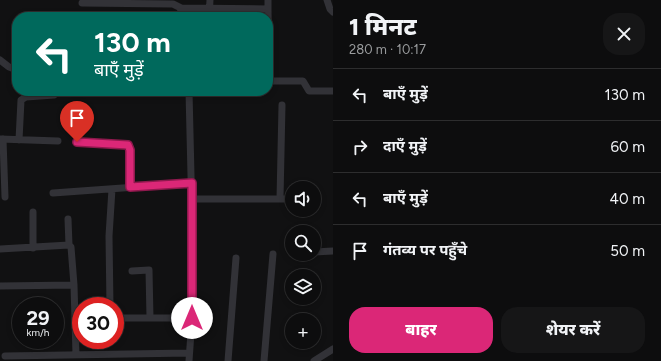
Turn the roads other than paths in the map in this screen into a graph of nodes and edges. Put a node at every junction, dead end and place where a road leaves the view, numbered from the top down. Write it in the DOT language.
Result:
graph roads {
  1 [pos="210,0"];
  2 [pos="268,0"];
  3 [pos="327,0"];
  4 [pos="82,3"];
  5 [pos="181,8"];
  6 [pos="209,8"];
  7 [pos="268,9"];
  8 [pos="181,12"];
  9 [pos="209,12"];
  10 [pos="268,12"];
  11 [pos="333,12"];
  12 [pos="0,60"];
  13 [pos="12,68"];
  14 [pos="273,81"];
  15 [pos="333,91"];
  16 [pos="40,96"];
  17 [pos="189,96"];
  18 [pos="282,105"];
  19 [pos="1,139"];
  20 [pos="19,140"];
  21 [pos="58,141"];
  22 [pos="77,142"];
  23 [pos="192,183"];
  24 [pos="130,187"];
  25 [pos="112,189"];
  26 [pos="53,193"];
  27 [pos="5,197"];
  28 [pos="192,199"];
  29 [pos="33,212"];
  30 [pos="68,219"];
  31 [pos="69,246"];
  32 [pos="0,248"];
  33 [pos="33,248"];
  34 [pos="333,251"];
  35 [pos="321,252"];
  36 [pos="273,254"];
  37 [pos="236,258"];
  38 [pos="132,271"];
  39 [pos="74,285"];
  40 [pos="0,286"];
  41 [pos="75,297"];
  42 [pos="110,297"];
  43 [pos="124,318"];
  44 [pos="150,318"];
  45 [pos="192,318"];
  46 [pos="76,349"];
  47 [pos="333,349"];
  48 [pos="76,355"];
  49 [pos="6,356"];
  50 [pos="189,357"];
  51 [pos="228,361"];
  52 [pos="264,361"];
  53 [pos="314,361"];
  1 -- 6 [label="street"];
  2 -- 7 [label="street"];
  3 -- 11 [label="street"];
  4 -- 5 [label="street"];
  5 -- 6 [label="street"];
  5 -- 8 [label="street"];
  6 -- 7 [label="street"];
  6 -- 9 [label="street"];
  7 -- 10 [label="street"];
  12 -- 13 [label="street"];
  14 -- 15 [label="street"];
  16 -- 20 [label="street"];
  17 -- 23 [label="street"];
  18 -- 28 [label="street"];
  19 -- 20 [label="street"];
  19 -- 27 [label="street"];
  20 -- 21 [label="street"];
  22 -- 24 [label="street"];
  23 -- 24 [label="street"];
  23 -- 28 [label="street"];
  24 -- 25 [label="street"];
  25 -- 26 [label="street"];
  25 -- 42 [label="street"];
  28 -- 45 [label="street"];
  29 -- 33 [label="street"];
  30 -- 31 [label="street"];
  31 -- 33 [label="street"];
  31 -- 39 [label="street"];
  32 -- 33 [label="street"];
  34 -- 35 [label="street"];
  36 -- 52 [label="street"];
  37 -- 51 [label="street"];
  38 -- 44 [label="street"];
  39 -- 40 [label="street"];
  39 -- 41 [label="street"];
  43 -- 44 [label="street"];
  44 -- 45 [label="street"];
  45 -- 50 [label="street"];
  46 -- 48 [label="street"];
  47 -- 53 [label="street"];
  48 -- 49 [label="street"];
  48 -- 50 [label="street"];
}
